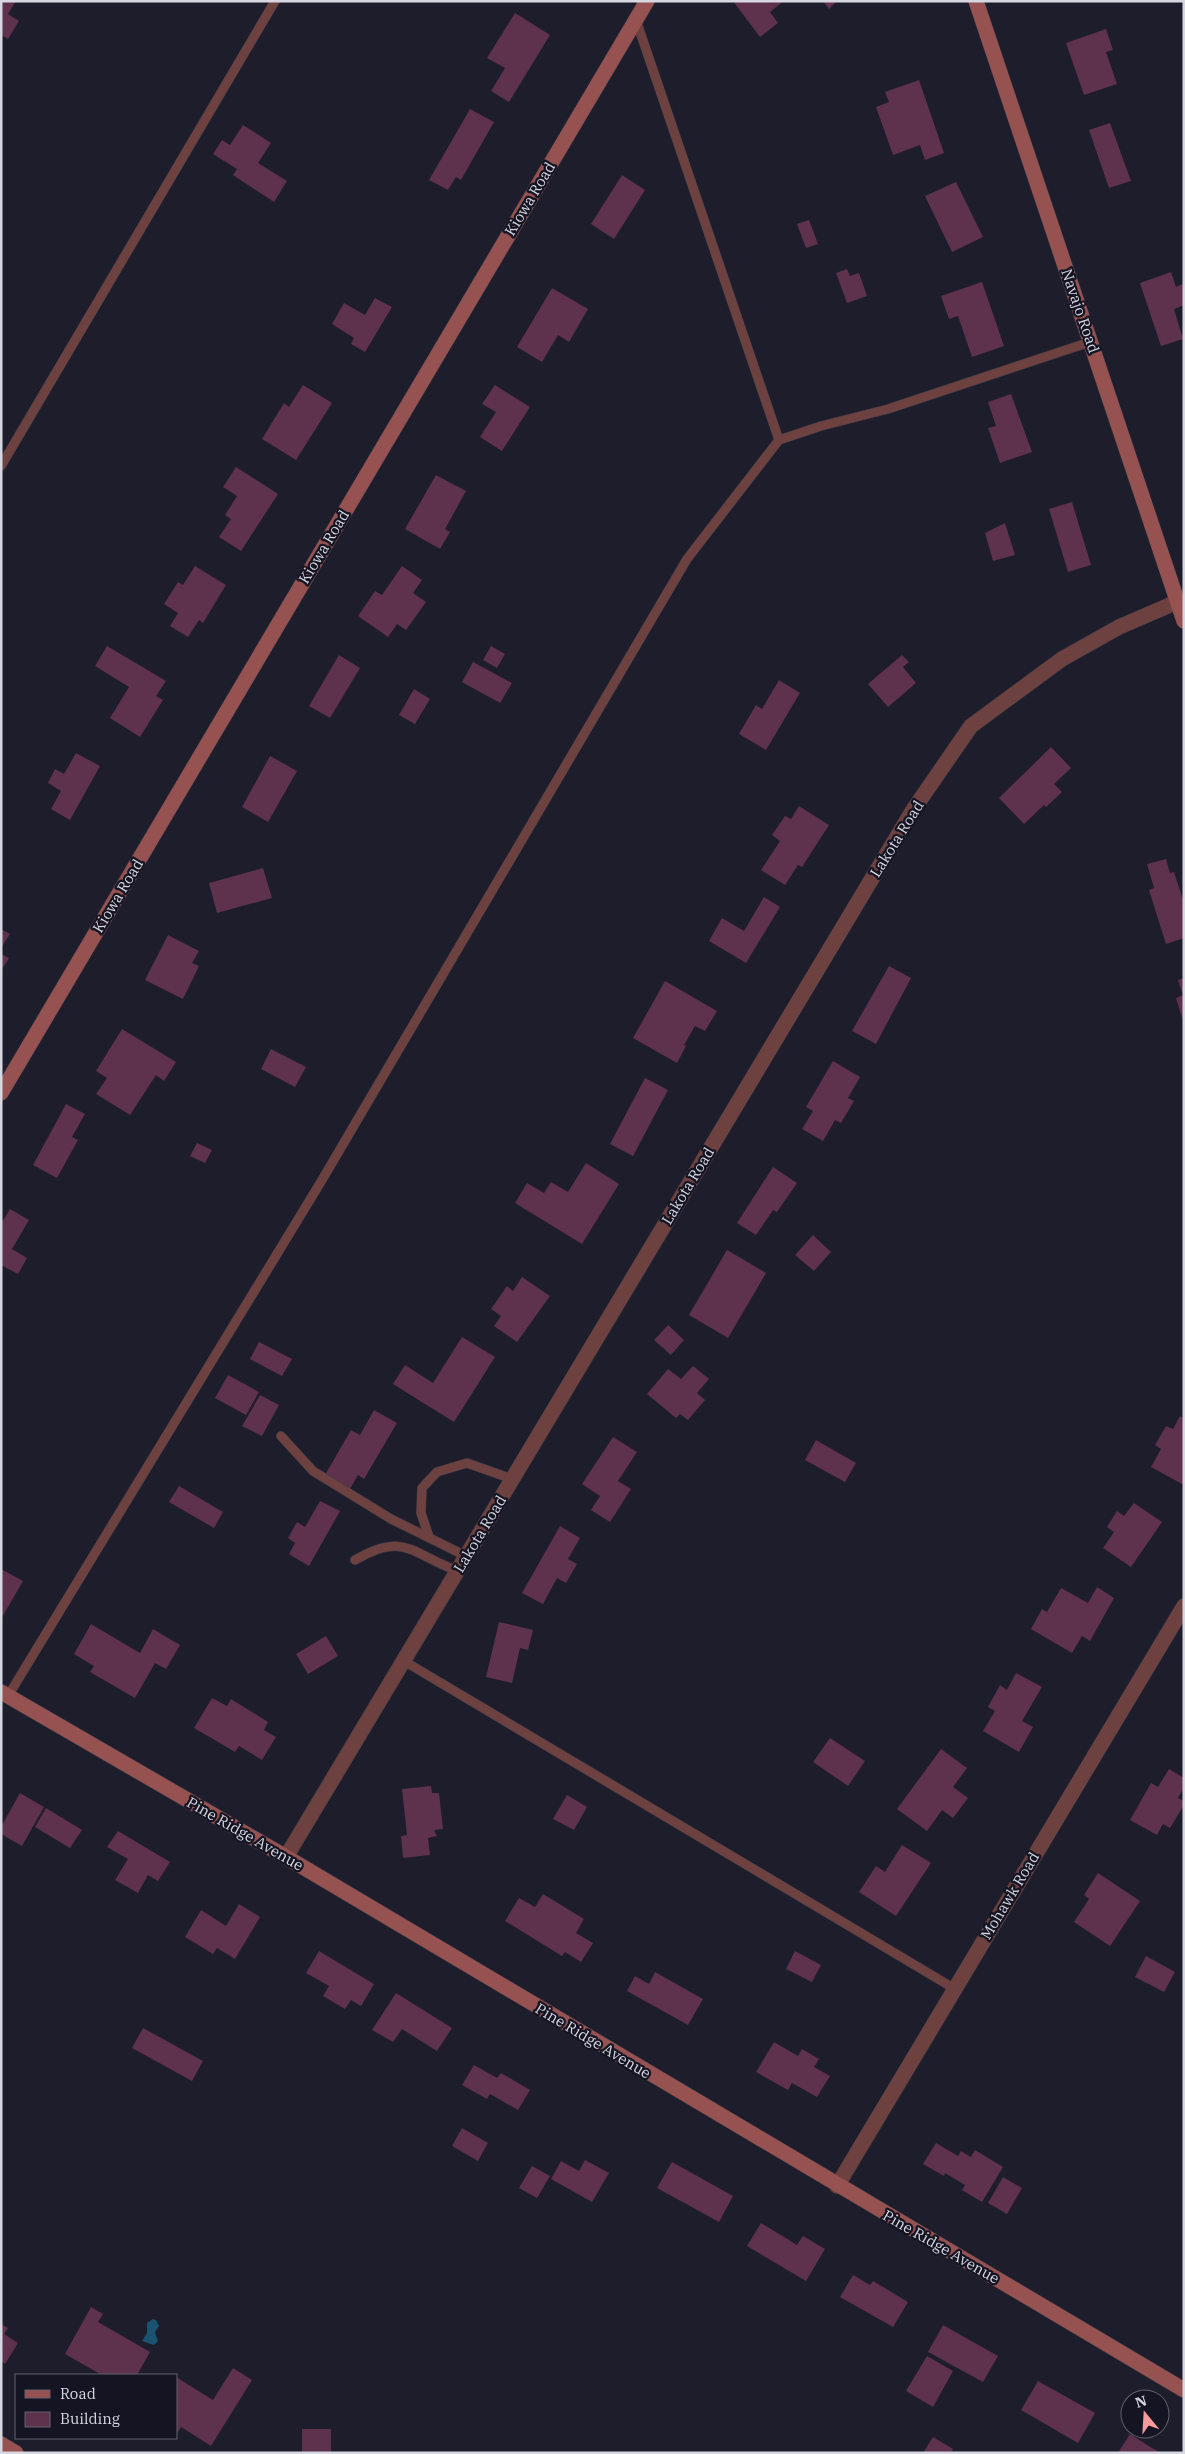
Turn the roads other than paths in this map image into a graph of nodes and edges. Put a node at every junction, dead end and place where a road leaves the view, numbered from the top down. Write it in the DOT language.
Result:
graph roads {
  1 [pos="275,1"];
  2 [pos="647,1"];
  3 [pos="976,1"];
  4 [pos="636,20"];
  5 [pos="1090,342"];
  6 [pos="779,440"];
  7 [pos="1,466"];
  8 [pos="1177,602"];
  9 [pos="1184,621"];
  10 [pos="1,1093"];
  11 [pos="281,1436"];
  12 [pos="512,1479"];
  13 [pos="429,1537"];
  14 [pos="466,1556"];
  15 [pos="355,1560"];
  16 [pos="458,1571"];
  17 [pos="1184,1606"];
  18 [pos="404,1661"];
  19 [pos="4,1694"];
  20 [pos="286,1857"];
  21 [pos="955,1989"];
  22 [pos="837,2186"];
  23 [pos="1184,2390"];
  24 [pos="1,2444"];
  25 [pos="16,2453"];
  1 -- 7 [label="lane"];
  2 -- 4 [label="street, Kiowa Road"];
  3 -- 5 [label="street, Navajo Road"];
  4 -- 6 [label="lane"];
  4 -- 10 [label="street, Kiowa Road"];
  5 -- 6 [label="lane"];
  5 -- 8 [label="street, Navajo Road"];
  6 -- 19 [label="lane"];
  8 -- 9 [label="street, Navajo Road"];
  8 -- 12 [label="street, Lakota Road"];
  11 -- 13 [label="lane"];
  12 -- 13 [label="lane"];
  12 -- 14 [label="street, Lakota Road"];
  13 -- 14 [label="lane"];
  14 -- 16 [label="street, Lakota Road"];
  15 -- 16 [label="lane"];
  16 -- 18 [label="street, Lakota Road"];
  17 -- 21 [label="street, Mohawk Road"];
  18 -- 20 [label="street, Lakota Road"];
  18 -- 21 [label="lane"];
  19 -- 20 [label="street, Pine Ridge Avenue"];
  20 -- 22 [label="street, Pine Ridge Avenue"];
  21 -- 22 [label="street, Mohawk Road"];
  22 -- 23 [label="street, Pine Ridge Avenue"];
  24 -- 25 [label="street"];
}
